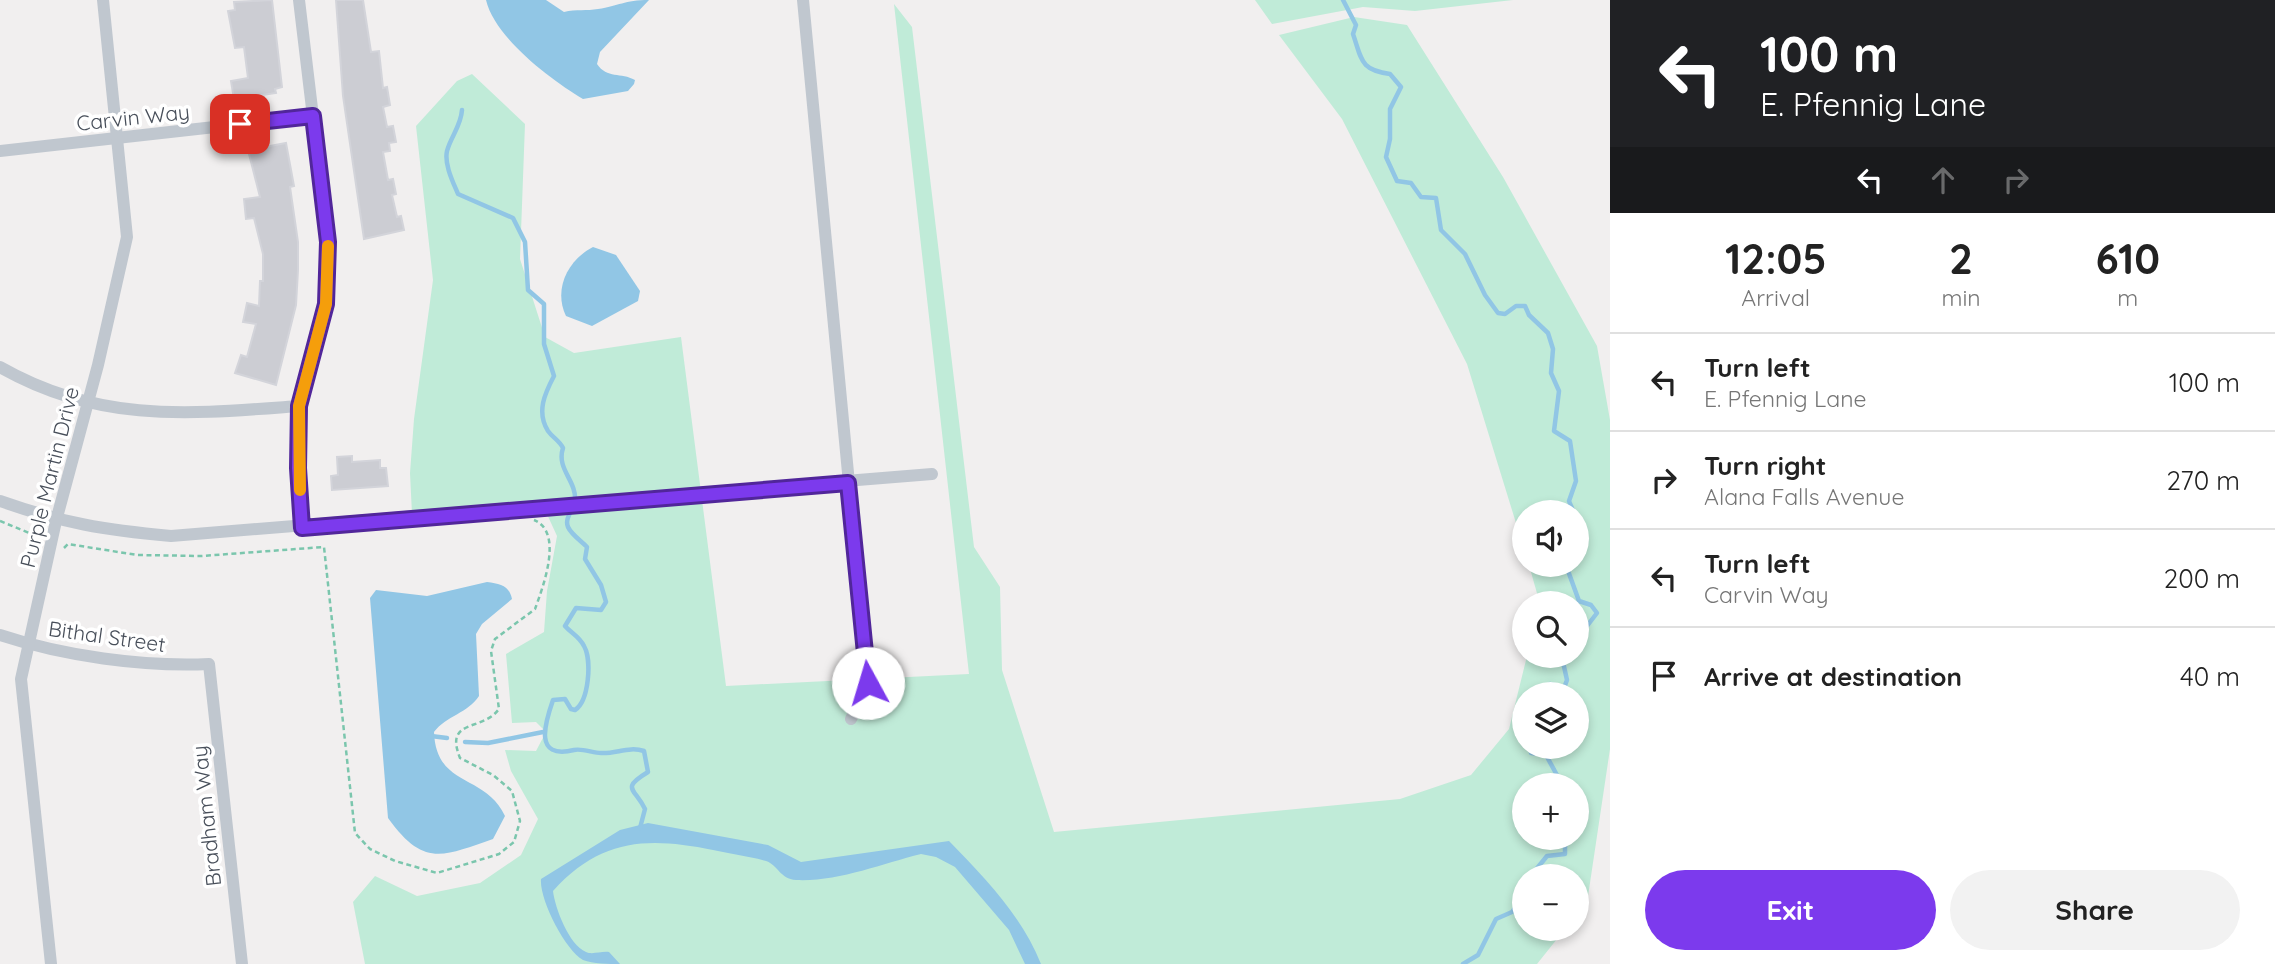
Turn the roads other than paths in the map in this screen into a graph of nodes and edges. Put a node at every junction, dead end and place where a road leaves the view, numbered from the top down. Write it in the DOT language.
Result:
graph roads {
  1 [pos="103,0"];
  2 [pos="299,0"];
  3 [pos="803,0"];
  4 [pos="313,116"];
  5 [pos="118,138"];
  6 [pos="0,151"];
  7 [pos="0,366"];
  8 [pos="87,403"];
  9 [pos="299,406"];
  10 [pos="932,474"];
  11 [pos="848,483"];
  12 [pos="0,500"];
  13 [pos="55,521"];
  14 [pos="302,528"];
  15 [pos="0,635"];
  16 [pos="27,644"];
  17 [pos="209,664"];
  18 [pos="851,719"];
  19 [pos="51,964"];
  20 [pos="242,964"];
  1 -- 5 [label="street, Purple Martin Drive"];
  2 -- 4 [label="street"];
  3 -- 11 [label="street"];
  4 -- 5 [label="street, Carvin Way"];
  4 -- 9 [label="street"];
  5 -- 6 [label="street, Carvin Way"];
  5 -- 8 [label="street, Purple Martin Drive"];
  7 -- 8 [label="street"];
  8 -- 9 [label="street"];
  8 -- 13 [label="street, Purple Martin Drive"];
  9 -- 14 [label="street"];
  10 -- 11 [label="street"];
  11 -- 14 [label="street"];
  11 -- 18 [label="street"];
  12 -- 13 [label="street"];
  13 -- 14 [label="street"];
  13 -- 16 [label="street, Purple Martin Drive"];
  15 -- 16 [label="street, Bithal Street"];
  16 -- 17 [label="street, Bithal Street"];
  16 -- 19 [label="street, Purple Martin Drive"];
  17 -- 20 [label="street, Bradham Way"];
}
